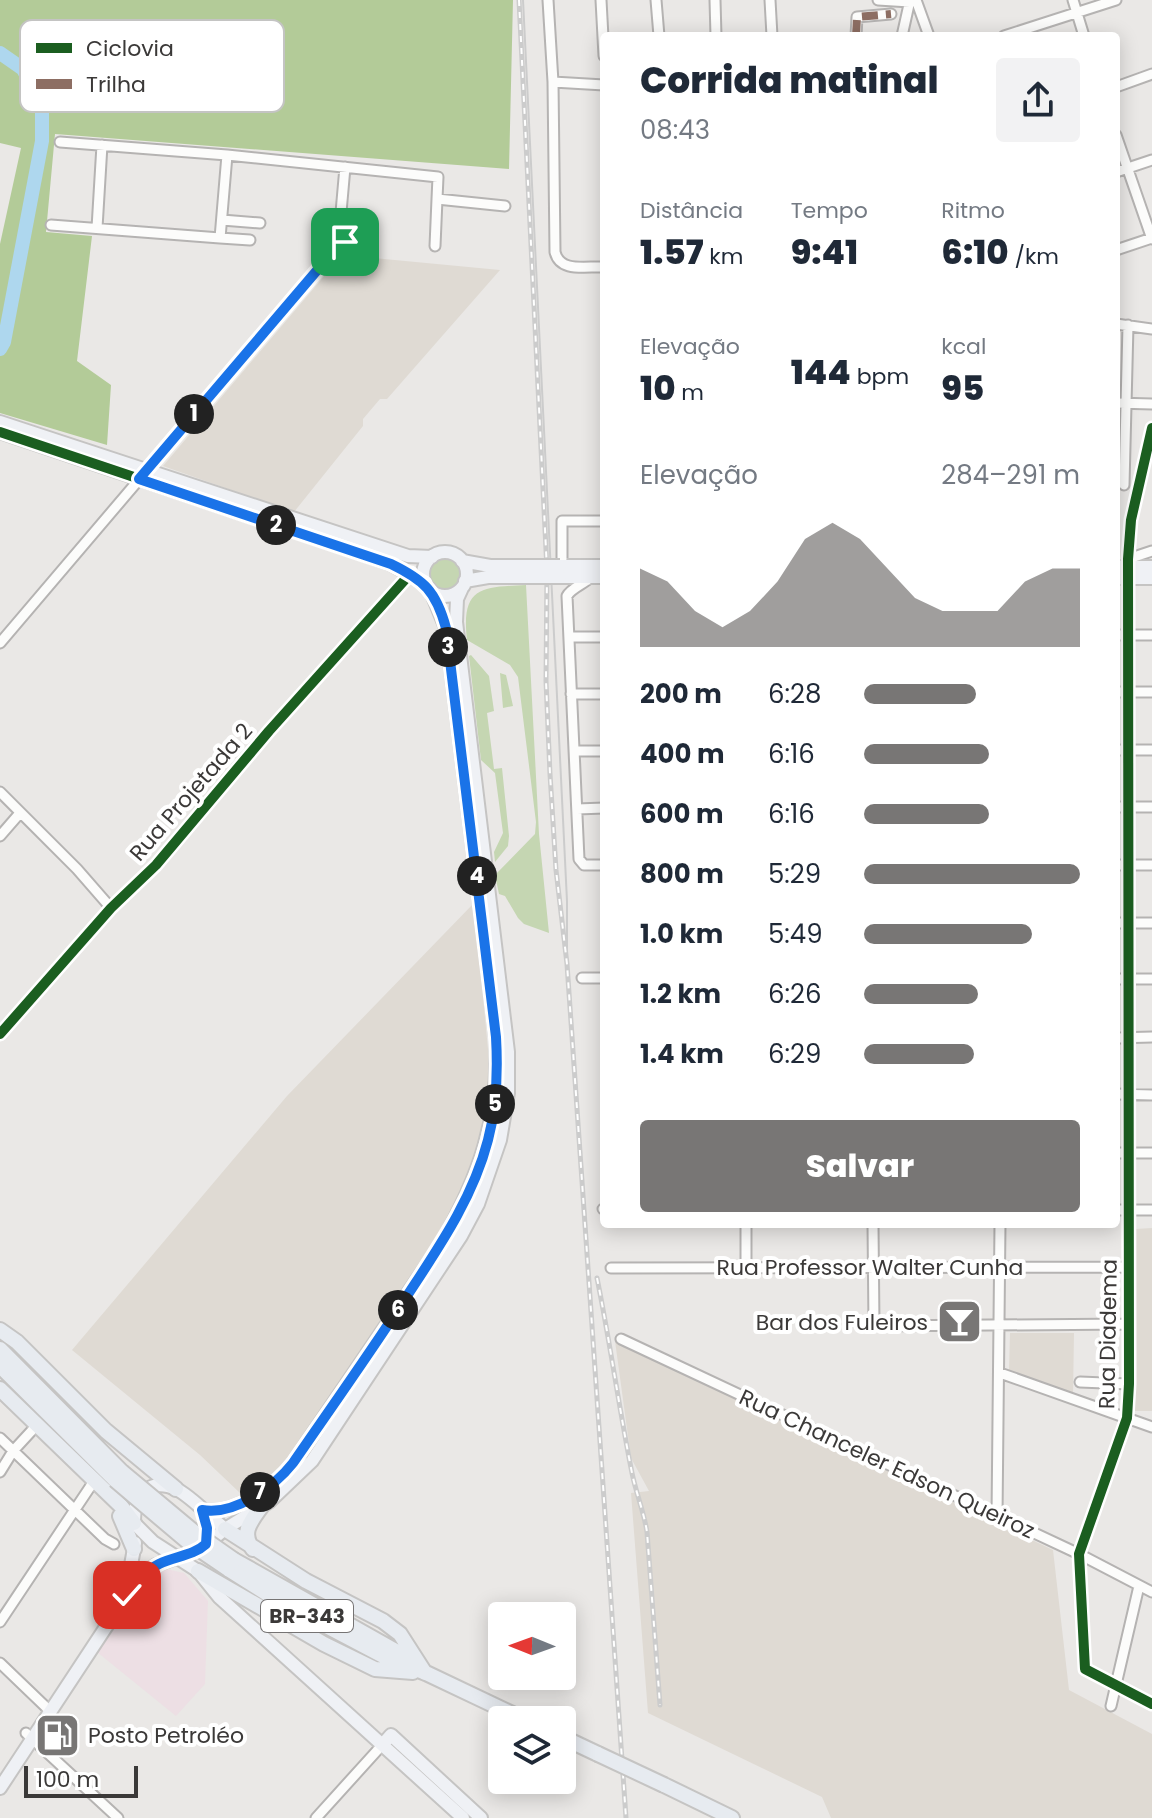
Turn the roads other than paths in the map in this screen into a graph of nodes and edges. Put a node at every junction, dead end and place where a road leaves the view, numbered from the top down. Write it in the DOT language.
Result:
graph roads {
  1 [pos="548,0"];
  2 [pos="601,0"];
  3 [pos="656,0"];
  4 [pos="715,0"];
  5 [pos="770,0"];
  6 [pos="878,0"];
  7 [pos="1073,0"];
  8 [pos="1116,0"];
  9 [pos="912,1"];
  10 [pos="1077,13"];
  11 [pos="891,14"];
  12 [pos="603,32"];
  13 [pos="659,32"];
  14 [pos="716,32"];
  15 [pos="772,32"];
  16 [pos="856,32"];
  17 [pos="903,32"];
  18 [pos="927,32"];
  19 [pos="1017,32"];
  20 [pos="1083,32"];
  21 [pos="1152,74"];
  22 [pos="553,82"];
  23 [pos="600,85"];
  24 [pos="1120,86"];
  25 [pos="60,142"];
  26 [pos="102,145"];
  27 [pos="1120,147"];
  28 [pos="227,155"];
  29 [pos="1152,160"];
  30 [pos="345,167"];
  31 [pos="1127,169"];
  32 [pos="1120,171"];
  33 [pos="437,199"];
  34 [pos="505,206"];
  35 [pos="222,220"];
  36 [pos="260,223"];
  37 [pos="51,225"];
  38 [pos="97,228"];
  39 [pos="220,238"];
  40 [pos="1152,239"];
  41 [pos="250,240"];
  42 [pos="435,246"];
  43 [pos="1120,249"];
  44 [pos="600,267"];
  45 [pos="1120,324"];
  46 [pos="1128,325"];
  47 [pos="1152,329"];
  48 [pos="1121,403"];
  49 [pos="1152,404"];
  50 [pos="0,422"];
  51 [pos="1152,428"];
  52 [pos="0,432"];
  53 [pos="1148,465"];
  54 [pos="143,475"];
  55 [pos="1120,485"];
  56 [pos="1137,490"];
  57 [pos="600,521"];
  58 [pos="1152,551"];
  59 [pos="432,557"];
  60 [pos="462,561"];
  61 [pos="600,566"];
  62 [pos="1152,567"];
  63 [pos="561,568"];
  64 [pos="1123,570"];
  65 [pos="524,572"];
  66 [pos="411,573"];
  67 [pos="598,577"];
  68 [pos="1152,578"];
  69 [pos="464,584"];
  70 [pos="428,586"];
  71 [pos="1120,635"];
  72 [pos="1128,635"];
  73 [pos="1152,635"];
  74 [pos="569,637"];
  75 [pos="600,637"];
  76 [pos="0,643"];
  77 [pos="1120,692"];
  78 [pos="1129,692"];
  79 [pos="1152,692"];
  80 [pos="571,694"];
  81 [pos="600,694"];
  82 [pos="1120,750"];
  83 [pos="1129,750"];
  84 [pos="1152,750"];
  85 [pos="574,751"];
  86 [pos="600,751"];
  87 [pos="0,792"];
  88 [pos="1120,807"];
  89 [pos="1129,807"];
  90 [pos="1152,807"];
  91 [pos="600,808"];
  92 [pos="577,809"];
  93 [pos="20,813"];
  94 [pos="0,836"];
  95 [pos="600,865"];
  96 [pos="1120,865"];
  97 [pos="1128,865"];
  98 [pos="1152,865"];
  99 [pos="111,908"];
  100 [pos="1120,923"];
  101 [pos="1129,923"];
  102 [pos="1152,923"];
  103 [pos="582,978"];
  104 [pos="600,978"];
  105 [pos="1120,979"];
  106 [pos="1129,979"];
  107 [pos="1152,979"];
  108 [pos="0,1034"];
  109 [pos="1152,1037"];
  110 [pos="1120,1038"];
  111 [pos="1129,1038"];
  112 [pos="1120,1094"];
  113 [pos="1128,1094"];
  114 [pos="1152,1095"];
  115 [pos="1120,1153"];
  116 [pos="1129,1153"];
  117 [pos="1152,1153"];
  118 [pos="1120,1210"];
  119 [pos="1129,1210"];
  120 [pos="1152,1210"];
  121 [pos="746,1228"];
  122 [pos="873,1228"];
  123 [pos="1000,1228"];
  124 [pos="874,1267"];
  125 [pos="1000,1267"];
  126 [pos="1128,1267"];
  127 [pos="611,1268"];
  128 [pos="746,1268"];
  129 [pos="1129,1324"];
  130 [pos="1000,1325"];
  131 [pos="0,1330"];
  132 [pos="621,1339"];
  133 [pos="0,1349"];
  134 [pos="0,1366"];
  135 [pos="1000,1373"];
  136 [pos="1080,1382"];
  137 [pos="1129,1384"];
  138 [pos="0,1389"];
  139 [pos="33,1391"];
  140 [pos="1127,1418"];
  141 [pos="36,1426"];
  142 [pos="1152,1427"];
  143 [pos="0,1438"];
  144 [pos="13,1451"];
  145 [pos="0,1472"];
  146 [pos="95,1482"];
  147 [pos="176,1489"];
  148 [pos="261,1507"];
  149 [pos="74,1508"];
  150 [pos="202,1510"];
  151 [pos="997,1517"];
  152 [pos="134,1523"];
  153 [pos="225,1529"];
  154 [pos="114,1544"];
  155 [pos="206,1544"];
  156 [pos="134,1549"];
  157 [pos="254,1549"];
  158 [pos="1079,1554"];
  159 [pos="178,1557"];
  160 [pos="198,1571"];
  161 [pos="1139,1586"];
  162 [pos="124,1592"];
  163 [pos="1152,1592"];
  164 [pos="0,1622"];
  165 [pos="0,1663"];
  166 [pos="426,1673"];
  167 [pos="1117,1685"];
  168 [pos="1152,1704"];
  169 [pos="496,1706"];
  170 [pos="1111,1706"];
  171 [pos="47,1708"];
  172 [pos="29,1736"];
  173 [pos="383,1744"];
  174 [pos="576,1744"];
  175 [pos="0,1774"];
  176 [pos="0,1788"];
  177 [pos="118,1818"];
  178 [pos="316,1818"];
  179 [pos="463,1818"];
  180 [pos="481,1818"];
  181 [pos="732,1818"];
  1 -- 22 [label="street"];
  2 -- 12 [label="street"];
  3 -- 13 [label="street"];
  4 -- 14 [label="street"];
  5 -- 15 [label="street"];
  6 -- 9 [label="street"];
  7 -- 10 [label="street"];
  8 -- 10 [label="street"];
  9 -- 17 [label="street"];
  9 -- 18 [label="street"];
  10 -- 19 [label="street"];
  10 -- 20 [label="street"];
  11 -- 16 [label="street"];
  21 -- 24 [label="street"];
  22 -- 23 [label="street"];
  22 -- 44 [label="street"];
  25 -- 26 [label="street"];
  26 -- 28 [label="street"];
  26 -- 38 [label="street"];
  27 -- 31 [label="street"];
  28 -- 30 [label="street"];
  28 -- 35 [label="street"];
  29 -- 31 [label="street"];
  30 -- 33 [label="street"];
  30 -- 54 [label="street"];
  31 -- 32 [label="street"];
  31 -- 40 [label="street"];
  33 -- 34 [label="street"];
  33 -- 42 [label="street"];
  35 -- 36 [label="street"];
  35 -- 39 [label="street"];
  37 -- 38 [label="street"];
  38 -- 39 [label="street"];
  39 -- 41 [label="street"];
  40 -- 43 [label="street"];
  45 -- 46 [label="street"];
  46 -- 47 [label="street"];
  46 -- 48 [label="street"];
  48 -- 49 [label="street"];
  48 -- 55 [label="street"];
  50 -- 54 [label="main road"];
  51 -- 53 [label="street, Rua Diadema"];
  52 -- 54 [label="main road"];
  53 -- 56 [label="street, Rua Diadema"];
  54 -- 59 [label="main road"];
  54 -- 66 [label="main road"];
  54 -- 76 [label="street"];
  55 -- 56 [label="street"];
  56 -- 64 [label="street, Rua Diadema"];
  57 -- 63 [label="street"];
  58 -- 64 [label="street"];
  59 -- 60 [label="main road"];
  59 -- 70 [label="main road"];
  60 -- 65 [label="main road"];
  60 -- 69 [label="main road"];
  61 -- 63 [label="main road"];
  62 -- 64 [label="main road"];
  63 -- 65 [label="main road, bridge"];
  63 -- 67 [label="main road"];
  64 -- 68 [label="main road"];
  64 -- 72 [label="street, Rua Diadema"];
  65 -- 69 [label="main road"];
  66 -- 70 [label="main road"];
  66 -- 99 [label="street, Rua Projetada 2"];
  67 -- 74 [label="street"];
  69 -- 70 [label="main road"];
  69 -- 148 [label="main road"];
  70 -- 150 [label="main road"];
  71 -- 72 [label="street"];
  72 -- 73 [label="street"];
  72 -- 78 [label="street, Rua Diadema"];
  74 -- 75 [label="street"];
  74 -- 80 [label="street"];
  77 -- 78 [label="street"];
  78 -- 79 [label="street"];
  78 -- 83 [label="street, Rua Diadema"];
  80 -- 81 [label="street"];
  80 -- 85 [label="street"];
  82 -- 83 [label="street"];
  83 -- 84 [label="street"];
  83 -- 89 [label="street, Rua Diadema"];
  85 -- 86 [label="street"];
  85 -- 92 [label="street"];
  87 -- 93 [label="street"];
  88 -- 89 [label="street"];
  89 -- 90 [label="street"];
  89 -- 97 [label="street, Rua Diadema"];
  91 -- 92 [label="street"];
  92 -- 95 [label="street"];
  93 -- 94 [label="street"];
  93 -- 99 [label="street"];
  96 -- 97 [label="street"];
  97 -- 98 [label="street"];
  97 -- 101 [label="street, Rua Diadema"];
  99 -- 108 [label="street, Rua Projetada 2"];
  100 -- 101 [label="street"];
  101 -- 102 [label="street"];
  101 -- 106 [label="street, Rua Diadema"];
  103 -- 104 [label="street"];
  105 -- 106 [label="street"];
  106 -- 107 [label="street"];
  106 -- 111 [label="street, Rua Diadema"];
  109 -- 111 [label="street"];
  110 -- 111 [label="street"];
  111 -- 113 [label="street, Rua Diadema"];
  112 -- 113 [label="street"];
  113 -- 114 [label="street"];
  113 -- 116 [label="street, Rua Diadema"];
  115 -- 116 [label="street"];
  116 -- 117 [label="street"];
  116 -- 119 [label="street, Rua Diadema"];
  118 -- 119 [label="street"];
  119 -- 120 [label="street"];
  119 -- 126 [label="street, Rua Diadema"];
  121 -- 128 [label="street"];
  122 -- 124 [label="street"];
  123 -- 125 [label="street"];
  124 -- 125 [label="street, Rua Professor Walter Cunha"];
  124 -- 128 [label="street, Rua Professor Walter Cunha"];
  124 -- 130 [label="street"];
  125 -- 126 [label="street, Rua Professor Walter Cunha"];
  125 -- 130 [label="street"];
  126 -- 129 [label="street, Rua Diadema"];
  127 -- 128 [label="street, Rua Professor Walter Cunha"];
  129 -- 130 [label="street"];
  129 -- 137 [label="street, Rua Diadema"];
  130 -- 135 [label="street"];
  131 -- 147 [label="highway"];
  132 -- 151 [label="street, Rua Chanceler Edson Queiroz"];
  133 -- 139 [label="highway, BR-343"];
  134 -- 139 [label="highway, BR-343"];
  135 -- 140 [label="street"];
  135 -- 151 [label="street"];
  136 -- 137 [label="street"];
  137 -- 140 [label="street, Rua Diadema"];
  138 -- 141 [label="highway"];
  139 -- 166 [label="highway, BR-343, bridge"];
  140 -- 142 [label="street"];
  140 -- 158 [label="street, Rua Diadema"];
  141 -- 144 [label="street"];
  141 -- 146 [label="highway"];
  143 -- 144 [label="street"];
  144 -- 145 [label="street"];
  144 -- 149 [label="street"];
  146 -- 149 [label="street"];
  146 -- 152 [label="highway"];
  146 -- 156 [label="highway"];
  147 -- 150 [label="main road"];
  147 -- 152 [label="main road"];
  148 -- 153 [label="main road"];
  148 -- 157 [label="highway"];
  149 -- 154 [label="street"];
  149 -- 164 [label="street"];
  150 -- 153 [label="main road"];
  150 -- 155 [label="main road"];
  151 -- 158 [label="street, Rua Chanceler Edson Queiroz"];
  152 -- 156 [label="main road"];
  152 -- 159 [label="main road"];
  153 -- 155 [label="main road"];
  153 -- 157 [label="highway"];
  155 -- 159 [label="main road"];
  156 -- 162 [label="main road"];
  157 -- 166 [label="highway"];
  158 -- 161 [label="street, Rua Chanceler Edson Queiroz"];
  158 -- 167 [label="street"];
  159 -- 160 [label="main road"];
  159 -- 162 [label="main road"];
  160 -- 166 [label="highway"];
  160 -- 173 [label="main road"];
  161 -- 163 [label="street, Rua Chanceler Edson Queiroz"];
  161 -- 167 [label="street"];
  162 -- 171 [label="main road"];
  165 -- 171 [label="street"];
  166 -- 169 [label="highway, BR-343"];
  167 -- 168 [label="street"];
  167 -- 170 [label="street"];
  171 -- 172 [label="main road"];
  172 -- 175 [label="main road"];
  172 -- 176 [label="main road"];
  172 -- 177 [label="street"];
  173 -- 178 [label="street"];
  173 -- 179 [label="main road"];
  173 -- 180 [label="main road"];
  174 -- 181 [label="highway, bridge"];
}
